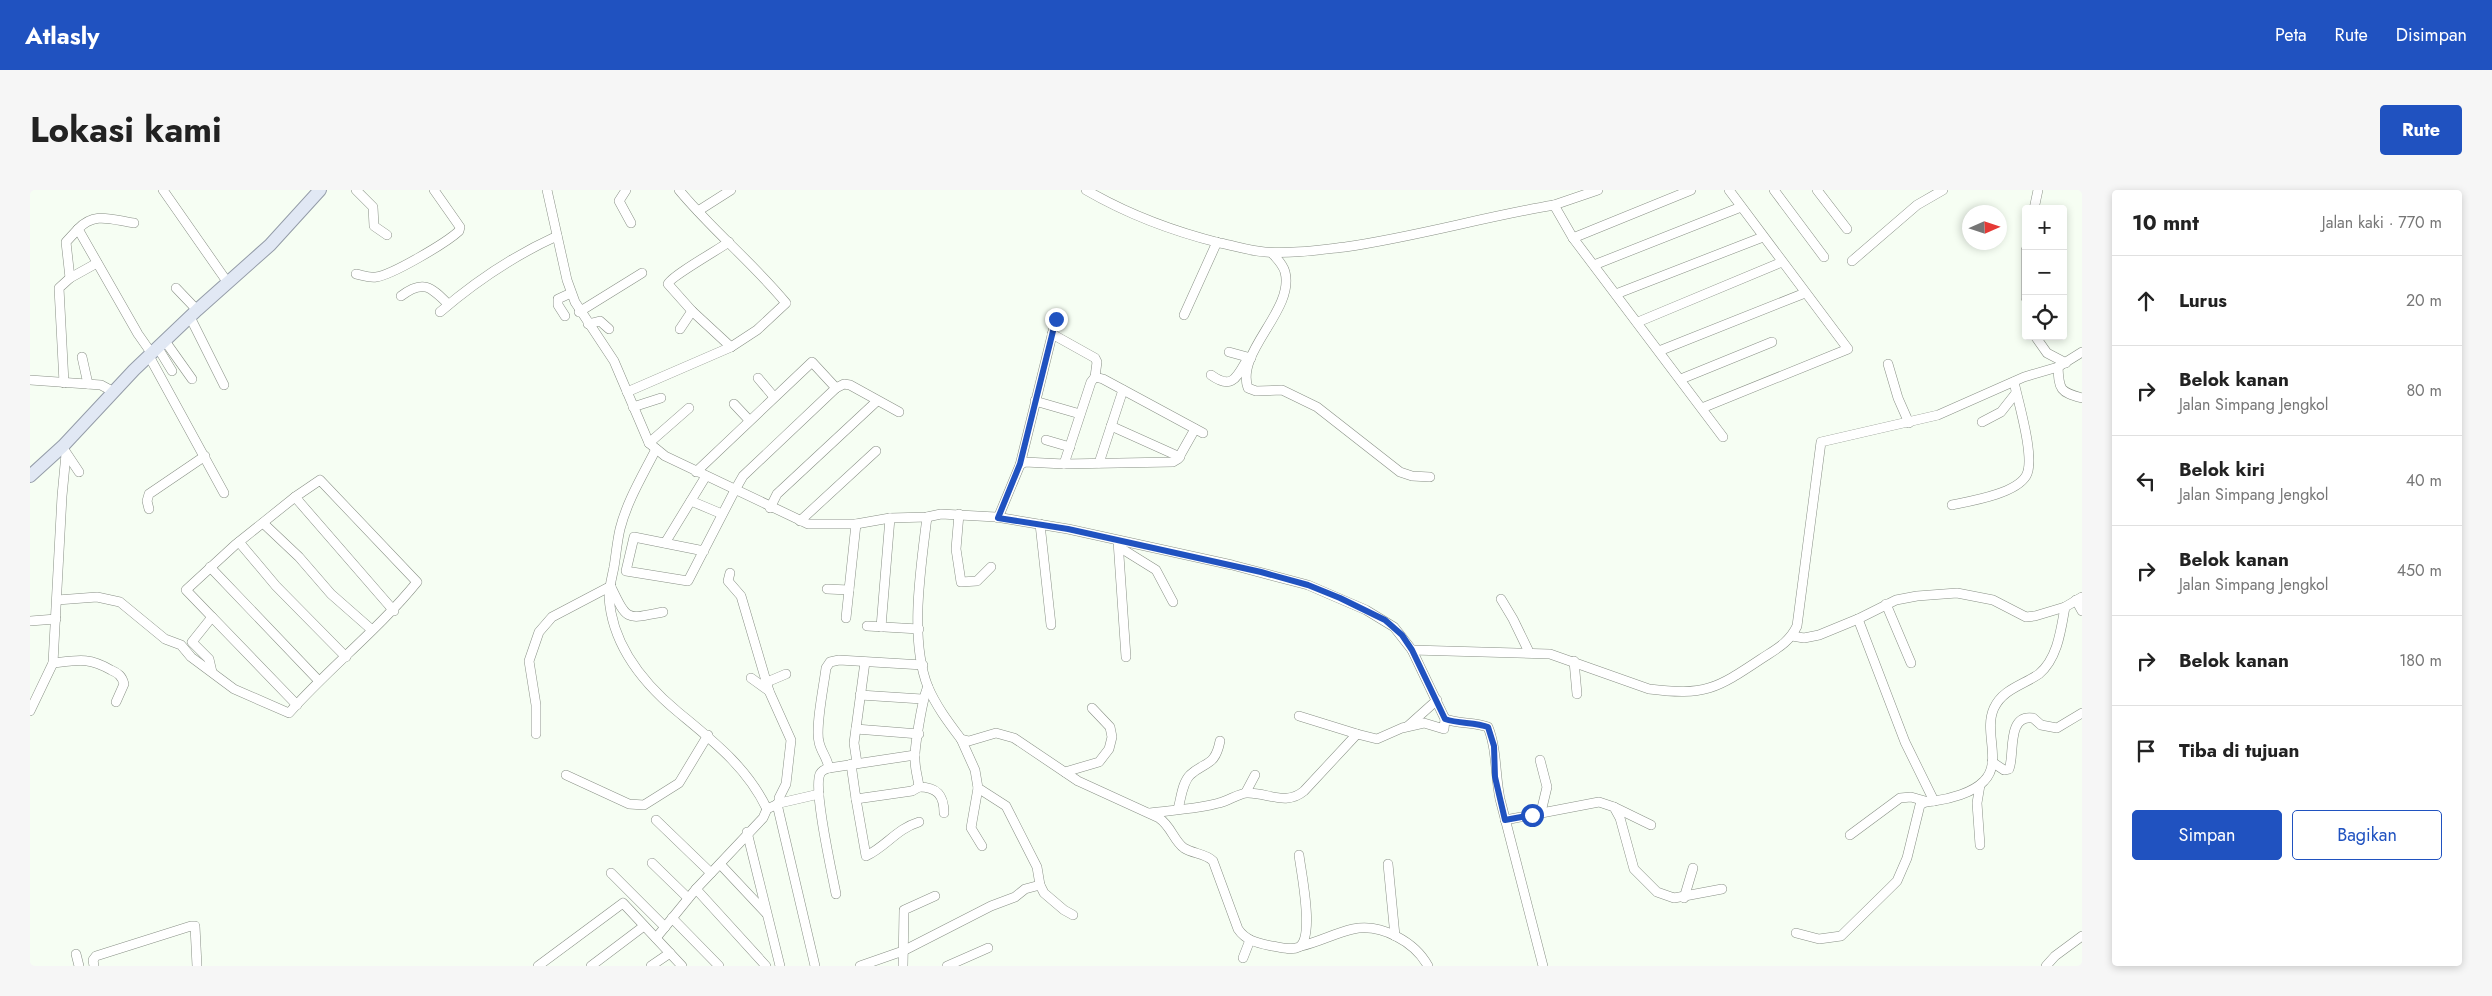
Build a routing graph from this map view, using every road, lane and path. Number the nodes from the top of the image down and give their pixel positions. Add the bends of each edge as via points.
1 (163, 190) edge
2 (356, 190) edge
3 (434, 190) edge
4 (547, 190) edge
5 (626, 190) edge
6 (679, 190) edge
7 (1086, 190) edge
8 (1598, 190) edge
9 (1691, 190) edge
10 (1729, 190) edge
11 (1774, 190) edge
12 (1817, 190) edge
13 (1943, 190) edge
14 (2038, 190) edge
15 (727, 191) edge
16 (315, 192) edge
17 (1554, 205) junction
18 (2035, 205) edge
19 (1741, 207) junction
20 (698, 211) junction
21 (134, 223) dead end
22 (630, 223) dead end
23 (78, 229) junction
24 (1848, 229) dead end
25 (387, 235) dead end
26 (557, 236) junction
27 (1763, 237) junction
28 (1573, 238) junction
29 (729, 242) junction
30 (1216, 242) junction
31 (1272, 253) junction
32 (1824, 257) dead end
33 (1852, 261) dead end
34 (1782, 262) junction
35 (96, 263) junction
36 (1594, 265) junction
37 (642, 273) dead end
38 (356, 274) dead end
39 (70, 278) junction
40 (228, 283) junction
41 (176, 288) dead end
42 (571, 293) junction
43 (1805, 293) junction
44 (1616, 294) junction
45 (401, 296) dead end
46 (448, 304) junction
47 (692, 311) junction
48 (440, 312) dead end
49 (579, 312) junction
50 (193, 313) junction
51 (1184, 315) dead end
52 (565, 316) dead end
53 (1056, 319) dead end
54 (1638, 322) junction
55 (588, 324) junction
56 (609, 329) dead end
57 (680, 329) dead end
58 (1052, 334) junction
59 (2038, 340) edge
60 (1772, 342) dead end
61 (731, 347) junction
62 (156, 350) junction
63 (1660, 351) junction
64 (1229, 352) dead end
65 (2082, 352) edge
66 (82, 357) dead end
67 (1250, 358) junction
68 (1888, 364) dead end
69 (2062, 365) junction
70 (172, 371) dead end
71 (1211, 375) dead end
72 (1095, 377) junction
73 (758, 378) dead end
74 (192, 379) dead end
75 (1681, 379) junction
76 (30, 380) edge
77 (2014, 382) junction
78 (64, 383) junction
79 (88, 384) junction
80 (224, 385) dead end
81 (836, 388) junction
82 (1124, 390) junction
83 (114, 392) junction
84 (627, 392) junction
85 (2016, 393) junction
86 (774, 397) junction
87 (661, 398) dead end
88 (2082, 398) edge
89 (877, 401) junction
90 (1035, 401) junction
91 (734, 404) dead end
92 (633, 407) junction
93 (689, 408) dead end
94 (1702, 408) junction
95 (899, 412) dead end
96 (1080, 414) junction
97 (749, 420) junction
98 (1982, 422) dead end
99 (1909, 423) junction
100 (1111, 426) junction
101 (1723, 437) dead end
102 (1046, 440) dead end
103 (652, 446) junction
104 (1070, 447) junction
105 (65, 450) junction
106 (876, 451) dead end
107 (205, 456) junction
108 (1180, 457) junction
109 (1099, 463) junction
110 (1020, 464) junction
111 (1064, 464) junction
112 (79, 472) dead end
113 (696, 472) junction
114 (30, 476) edge
115 (706, 476) junction
116 (1430, 477) dead end
117 (735, 490) junction
118 (224, 493) dead end
119 (295, 497) junction
120 (691, 501) junction
121 (1952, 505) dead end
122 (149, 508) dead end
123 (770, 508) junction
124 (722, 514) junction
125 (959, 514) junction
126 (928, 517) junction
127 (890, 518) junction
128 (998, 518) junction
129 (800, 521) junction
130 (263, 523) junction
131 (856, 524) junction
132 (1040, 524) junction
133 (239, 542) junction
134 (665, 543) junction
135 (1118, 544) junction
136 (704, 551) junction
137 (210, 566) junction
138 (991, 567) dead end
139 (730, 573) dead end
140 (610, 586) junction
141 (828, 589) dead end
142 (849, 590) junction
143 (2079, 598) edge
144 (1501, 599) dead end
145 (56, 600) junction
146 (1173, 602) dead end
147 (1886, 604) junction
148 (2065, 607) junction
149 (394, 611) junction
150 (2082, 611) edge
151 (663, 612) dead end
152 (212, 617) junction
153 (56, 618) junction
154 (846, 618) dead end
155 (1858, 619) junction
156 (30, 621) edge
157 (1050, 624) dead end
158 (867, 626) dead end
159 (881, 627) junction
160 (919, 628) junction
161 (372, 630) junction
162 (1792, 636) junction
163 (1412, 650) junction
164 (1529, 652) junction
165 (346, 657) junction
166 (1126, 658) dead end
167 (1574, 661) junction
168 (53, 662) junction
169 (865, 662) junction
170 (1911, 663) dead end
171 (923, 665) junction
172 (212, 672) junction
173 (786, 674) dead end
174 (751, 678) dead end
175 (318, 680) junction
176 (768, 687) junction
177 (928, 687) junction
178 (1576, 694) dead end
179 (860, 695) junction
180 (922, 699) junction
181 (1437, 700) junction
182 (116, 702) dead end
183 (297, 704) junction
184 (1092, 708) dead end
185 (30, 711) edge
186 (2082, 713) edge
187 (1298, 716) dead end
188 (1445, 719) junction
189 (1408, 726) junction
190 (856, 729) junction
191 (536, 734) dead end
192 (919, 734) junction
193 (1357, 734) junction
194 (708, 735) junction
195 (961, 739) junction
196 (1220, 742) dead end
197 (915, 755) junction
198 (1540, 760) dead end
199 (1992, 762) junction
200 (854, 764) junction
201 (829, 768) junction
202 (1065, 772) junction
203 (566, 775) dead end
204 (1256, 775) dead end
205 (1980, 785) junction
206 (919, 787) junction
207 (978, 788) junction
208 (1246, 792) junction
209 (819, 794) junction
210 (856, 799) junction
211 (1930, 801) junction
212 (779, 804) junction
213 (1614, 807) junction
214 (767, 809) junction
215 (1178, 809) junction
216 (944, 812) dead end
217 (1541, 812) junction
218 (1150, 813) junction
219 (656, 820) dead end
220 (1505, 820) junction
221 (919, 822) dead end
222 (1650, 825) dead end
223 (748, 832) junction
224 (1850, 835) dead end
225 (1980, 845) dead end
226 (982, 846) dead end
227 (1299, 855) dead end
228 (652, 863) dead end
229 (720, 864) junction
230 (1388, 864) dead end
231 (1693, 868) dead end
232 (611, 873) dead end
233 (712, 873) junction
234 (1040, 885) junction
235 (1722, 889) dead end
236 (696, 890) junction
237 (836, 894) dead end
238 (935, 896) dead end
239 (688, 898) junction
240 (1684, 898) junction
241 (767, 915) junction
242 (1073, 915) dead end
243 (672, 918) junction
244 (644, 926) junction
245 (665, 927) junction
246 (1796, 933) dead end
247 (1395, 936) junction
248 (2082, 936) edge
249 (656, 938) junction
250 (1250, 940) junction
251 (1301, 946) junction
252 (988, 948) dead end
253 (902, 951) junction
254 (670, 953) junction
255 (76, 954) dead end
256 (1243, 958) dead end
257 (196, 965) edge
258 (864, 965) edge
259 (79, 966) edge
260 (94, 966) edge
261 (538, 966) edge
262 (591, 966) edge
263 (651, 966) edge
264 (682, 966) edge
265 (719, 966) edge
266 (766, 966) edge
267 (780, 966) edge
268 (816, 966) edge
269 (903, 966) edge
270 (947, 966) edge
271 (1428, 966) edge
272 (1542, 966) edge
273 (2046, 966) edge

1 - 40 street
2 - 25 street via 373,207 374,226
3 - 38 street via 457,220 459,231 384,274 374,277
4 - 26 street
5 - 22 street via 619,199
6 - 20 street
7 - 30 street via 1147,221
8 - 17 street
9 - 28 street
10 - 19 street
11 - 32 street
12 - 24 street
13 - 33 street via 1917,205
14 - 18 street
15 - 20 street
16 - 40 main road via 270,245
17 - 28 street
17 - 31 street via 1389,240 1322,250
19 - 27 street
19 - 36 street
20 - 29 street
21 - 23 street via 96,217
23 - 35 street
23 - 39 street via 66,242
26 - 42 street
26 - 46 street via 492,270
27 - 34 street
27 - 44 street
28 - 36 street
29 - 47 street via 669,280 669,286
29 - 61 street via 766,278 786,304 757,330
30 - 31 street
30 - 51 street
31 - 67 street via 1285,273 1285,290
34 - 43 street
34 - 54 street
35 - 39 street
35 - 62 street via 138,334
36 - 44 street
37 - 49 street
39 - 78 street via 58,291
40 - 50 main road
41 - 50 street
42 - 49 street
42 - 52 street via 558,299
43 - 63 street
43 - 94 street via 1848,349
44 - 54 street
45 - 46 street via 412,288 423,286
46 - 48 street
47 - 57 street
47 - 61 street
49 - 55 street
50 - 62 main road
50 - 80 street
53 - 58 street
54 - 63 street
55 - 56 street via 600,321
55 - 84 street via 614,361
58 - 72 street via 1095,358
58 - 90 street
59 - 69 street
60 - 75 street
61 - 84 street
62 - 70 street
62 - 74 street
62 - 83 main road
62 - 107 street
63 - 75 street
64 - 67 street
65 - 69 street
66 - 79 street
67 - 71 street via 1229,383
67 - 116 street via 1249,389 1290,393 1326,413 1400,472
68 - 99 street
69 - 77 street
69 - 88 street via 2060,385 2063,391
72 - 82 street
72 - 96 street via 1090,382
73 - 86 street
75 - 94 street
76 - 78 street
77 - 85 street
77 - 99 street via 1964,405
78 - 79 street
79 - 83 street via 101,385
81 - 86 street via 812,362
81 - 89 street via 850,385
81 - 117 street via 743,476
82 - 100 street
82 - 108 street via 1199,431
83 - 105 main road
84 - 92 street
85 - 98 street via 2001,412
85 - 121 street via 2028,452 2026,476 2006,490
86 - 97 street
87 - 92 street
89 - 95 street
89 - 123 street via 777,494
90 - 96 street
90 - 110 street
91 - 97 street
92 - 103 street
93 - 103 street
94 - 101 street
96 - 104 street
97 - 113 street
99 - 162 street via 1821,442 1797,626
100 - 108 street
100 - 109 street
102 - 104 street
103 - 113 street
103 - 140 street via 620,528
104 - 111 street
105 - 112 street
105 - 114 main road
105 - 145 street
106 - 129 street
107 - 118 street
107 - 122 street via 149,494
108 - 109 street via 1167,462
109 - 111 street
110 - 111 street
110 - 128 street
113 - 115 street
115 - 117 street
115 - 120 street
117 - 123 street
117 - 124 street
119 - 130 street
119 - 149 street
119 - 149 street via 320,480 417,582
120 - 124 street
120 - 134 street
123 - 129 street
124 - 136 street
125 - 126 street
125 - 128 street
125 - 138 street via 956,549 961,582 977,581
126 - 127 street
126 - 160 street via 919,588
127 - 131 street
127 - 159 street
128 - 132 street
129 - 131 street via 820,525
130 - 133 street
130 - 161 street via 331,594
131 - 142 street
132 - 135 street
132 - 157 street
133 - 137 street
133 - 165 street via 276,586
134 - 136 street
134 - 136 street via 634,537 626,571 688,581
135 - 146 street via 1156,570
135 - 163 street via 1242,567 1308,585 1385,620
135 - 166 street
137 - 152 street via 186,590
137 - 175 street
139 - 176 street via 728,581 741,596
140 - 151 street via 623,612 633,618
140 - 191 street via 552,617 539,632 529,661 536,705
140 - 194 street via 614,620 633,666 650,687
141 - 142 street
142 - 154 street
143 - 148 street
143 - 150 street
144 - 164 street
145 - 153 street
145 - 172 street via 97,597 120,602 165,639 181,645
147 - 148 street via 1907,597 1957,593 1993,600 2026,616
147 - 155 street
147 - 170 street
148 - 199 street via 2056,647 2045,667 2010,690 1994,707 1989,727
149 - 161 street
152 - 172 street via 192,642 209,660
152 - 183 street
153 - 156 street
153 - 168 street
155 - 162 street via 1812,637
155 - 211 street
158 - 159 street
159 - 160 street
160 - 171 street
161 - 165 street
162 - 167 street via 1731,680 1692,692 1650,689
163 - 164 street
163 - 181 street
164 - 167 street
165 - 175 street
167 - 178 street
168 - 182 street via 91,660 118,674 124,684
168 - 185 street
169 - 171 street
169 - 179 street
169 - 201 street via 839,660 830,662 826,668 819,742
171 - 177 street
172 - 183 street via 234,689 289,713
173 - 176 street
174 - 176 street
175 - 183 street
176 - 212 street via 791,740 789,769
177 - 180 street
177 - 195 street
179 - 180 street
179 - 190 street
180 - 192 street
181 - 188 street
181 - 189 street
184 - 202 street via 1110,727 1109,749 1099,762
186 - 199 street via 2057,728 2027,718 2015,730 2009,769 2004,770
187 - 193 street
188 - 189 street via 1444,729 1424,724
188 - 220 street via 1488,727
189 - 193 street via 1377,739
190 - 192 street
190 - 200 street
192 - 197 street
193 - 208 street via 1299,795 1286,799
194 - 203 street via 679,783 644,805 629,804
194 - 214 street via 746,773
195 - 202 street via 969,741 996,733 1006,735 1048,758
195 - 207 street
196 - 215 street via 1213,761 1188,777
197 - 200 street
197 - 206 street
198 - 217 street via 1547,787
199 - 205 street via 1989,775
200 - 201 street
200 - 210 street
201 - 209 street via 819,776
202 - 218 street via 1087,786
204 - 208 street
205 - 211 street via 1964,793
205 - 225 street
206 - 210 street via 912,791
206 - 216 street via 935,789 940,794
207 - 226 street via 972,828
207 - 234 street via 1010,812 1037,867
208 - 215 street via 1224,802
209 - 212 street
209 - 237 street
210 - 221 street via 866,856 884,846 903,828
211 - 224 street via 1911,797 1897,799
211 - 246 street via 1920,804 1903,869 1897,880 1847,932 1835,938 1819,939
212 - 214 street
212 - 268 street
213 - 217 street via 1599,802
213 - 222 street
213 - 240 street via 1632,864 1640,878 1662,895
214 - 223 street
215 - 218 street
217 - 220 street
218 - 250 street via 1167,824 1183,847 1213,861 1234,921
219 - 233 street
220 - 272 street
223 - 229 street
223 - 241 street
227 - 251 street via 1306,922
228 - 239 street
229 - 233 street
229 - 241 street
230 - 247 street
231 - 240 street
232 - 245 street
233 - 236 street
234 - 242 street via 1044,893
234 - 253 street via 1025,889 1016,897 991,906
235 - 240 street
236 - 239 street
236 - 266 street
238 - 253 street via 904,909
239 - 243 street
241 - 267 street
243 - 245 street
243 - 265 street
244 - 249 street
244 - 261 street via 623,903
244 - 262 street
245 - 249 street
247 - 251 street via 1359,928
247 - 271 street via 1416,948
248 - 273 street via 2054,956
249 - 254 street
250 - 251 street via 1286,948
250 - 256 street
252 - 270 street
253 - 258 street
253 - 269 street
254 - 263 street
254 - 264 street
255 - 259 street
257 - 260 street via 196,933 195,926 191,926 96,956

